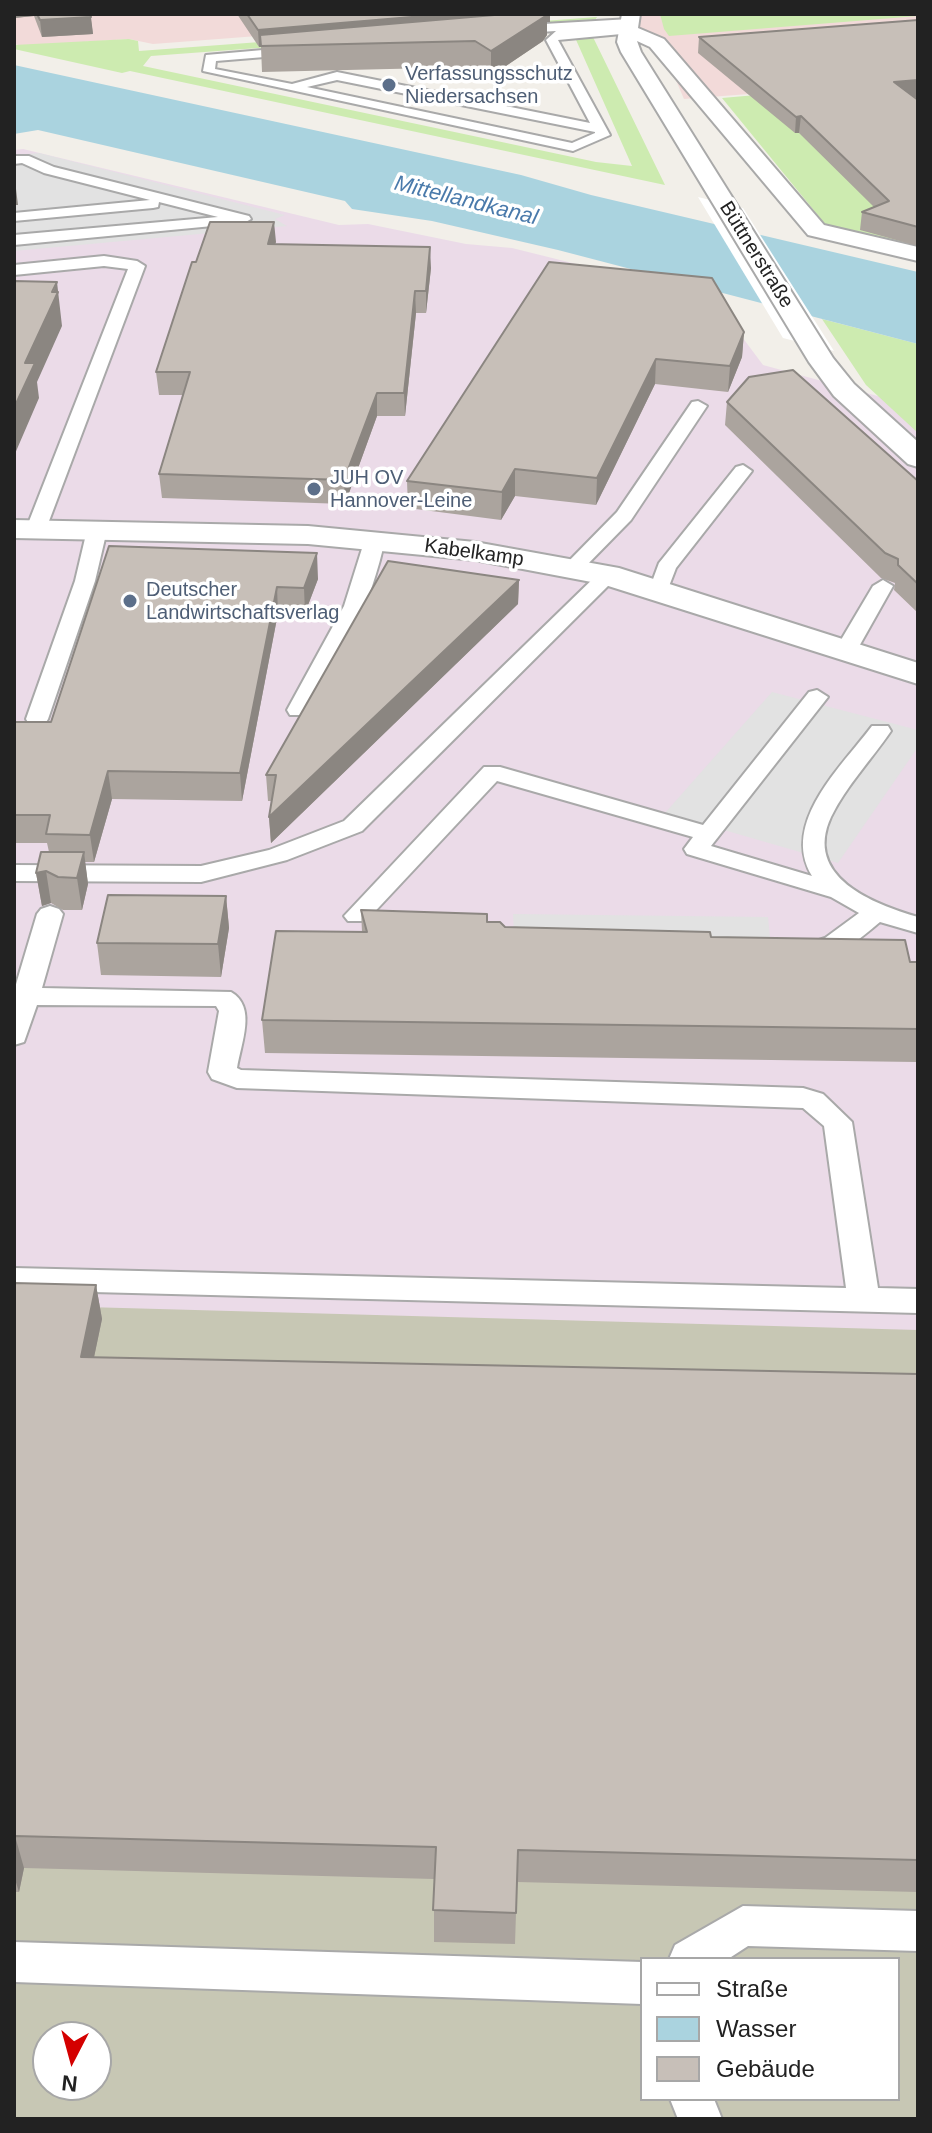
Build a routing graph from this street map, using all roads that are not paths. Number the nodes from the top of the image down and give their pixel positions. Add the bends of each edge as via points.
1 (630, 22) edge
2 (495, 31) edge
3 (318, 49) edge
4 (288, 88) junction
5 (599, 129) junction
6 (14, 160) edge
7 (55, 191) junction
8 (177, 202) junction
9 (14, 217) edge
10 (14, 240) edge
11 (918, 254) edge
12 (14, 270) edge
13 (698, 406) dead end
14 (918, 458) edge
15 (743, 471) dead end
16 (25, 529) edge
17 (97, 530) junction
18 (375, 539) junction
19 (572, 569) junction
20 (608, 575) junction
21 (883, 586) dead end
22 (659, 590) junction
23 (846, 650) junction
24 (918, 674) edge
25 (817, 697) dead end
26 (298, 710) dead end
27 (37, 719) edge
28 (880, 731) dead end
29 (708, 834) junction
30 (14, 873) edge
31 (836, 891) junction
32 (50, 914) dead end
33 (874, 914) junction
34 (357, 916) dead end
35 (918, 925) edge
36 (778, 956) edge
37 (26, 996) junction
38 (14, 1036) edge
39 (14, 1279) edge
40 (864, 1300) junction
41 (918, 1301) edge
42 (918, 1931) edge
43 (693, 1957) edge
44 (14, 1962) edge
45 (640, 1983) edge

1 - 2 lane
1 - 5 lane via 572,31 552,40
1 - 11 street via 657,43 816,230
1 - 14 street, Büttnerstraße via 631,52 812,346 844,390
3 - 4 lane via 210,58 209,71
4 - 5 lane via 337,76
4 - 5 lane via 573,147 603,135
6 - 7 lane via 24,159
7 - 8 lane
7 - 8 lane
7 - 9 lane
8 - 10 lane via 244,219
12 - 16 lane via 104,261 137,266
13 - 19 lane via 624,516
15 - 22 lane via 666,567
16 - 17 street, Kabelkamp
17 - 18 street, Kabelkamp
17 - 27 lane
18 - 19 street, Kabelkamp
18 - 26 lane via 369,575 348,622
19 - 20 street, Kabelkamp
20 - 22 street, Kabelkamp
20 - 30 lane via 353,826 278,855 201,874
21 - 23 lane
22 - 23 street, Kabelkamp
23 - 24 street, Kabelkamp
25 - 29 lane
28 - 31 lane via 817,821 814,855
29 - 31 lane via 696,849
29 - 34 lane via 492,772
31 - 33 lane
32 - 37 lane
33 - 35 lane
33 - 36 lane via 817,951
37 - 38 lane
37 - 40 lane via 221,998 233,1011 222,1072 237,1079 813,1101 838,1122
39 - 40 lane
40 - 41 lane
42 - 43 lane via 743,1926
44 - 45 lane

